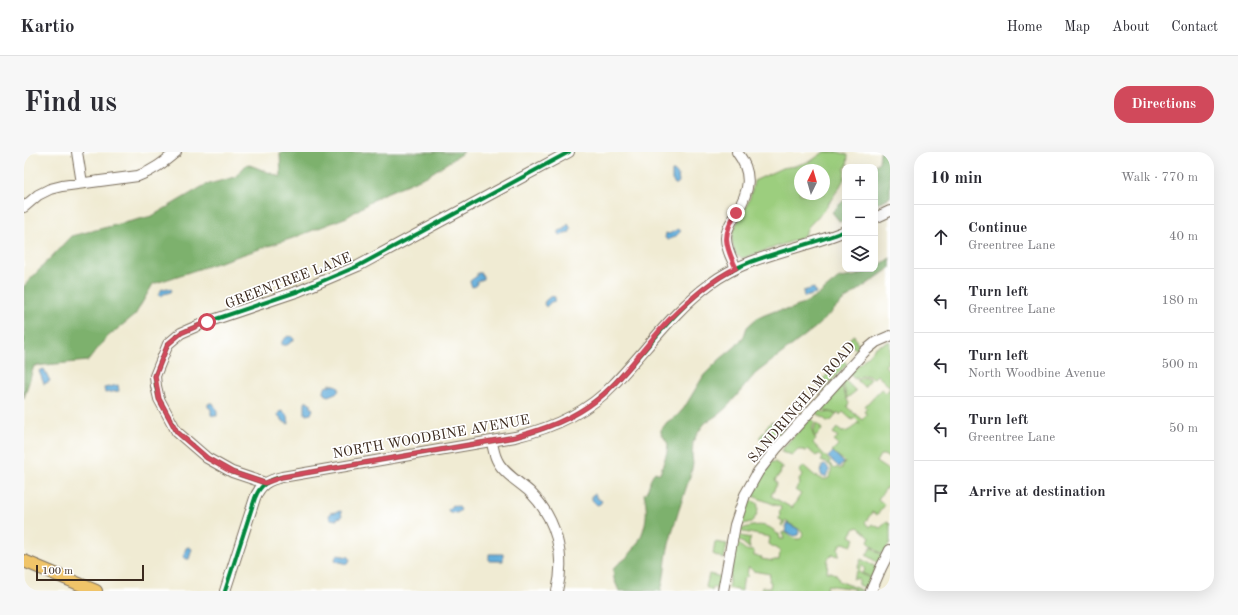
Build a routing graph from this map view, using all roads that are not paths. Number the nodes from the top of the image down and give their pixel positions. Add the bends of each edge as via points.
1 (77, 152) edge
2 (176, 152) edge
3 (570, 152) edge
4 (737, 152) edge
5 (82, 183) junction
6 (24, 208) edge
7 (890, 211) edge
8 (878, 217) edge
9 (842, 232) edge
10 (736, 268) junction
11 (890, 336) edge
12 (492, 442) junction
13 (265, 483) junction
14 (890, 550) edge
15 (24, 561) edge
16 (96, 591) edge
17 (225, 591) edge
18 (557, 591) edge
19 (723, 591) edge
20 (871, 591) edge

1 - 5 street
2 - 5 street via 166,161 138,176
3 - 13 street, GREENTREE LANE via 358,266 299,291 207,322 181,333 168,344 155,376 156,386 159,399 177,432 207,458 232,472
4 - 10 street via 746,167 748,182 745,196 726,233 727,246
5 - 6 street via 50,189 38,195
7 - 8 street
9 - 10 street, NORTH WOODBINE AVENUE
10 - 12 street, NORTH WOODBINE AVENUE via 690,300 613,385 579,412 537,432
11 - 19 street, SANDRINGHAM ROAD via 865,350 758,472 745,495 734,525
12 - 13 street, NORTH WOODBINE AVENUE via 282,477
12 - 18 street via 499,464 532,494 551,521 560,556
13 - 17 street via 255,498
14 - 20 street
15 - 16 main road

